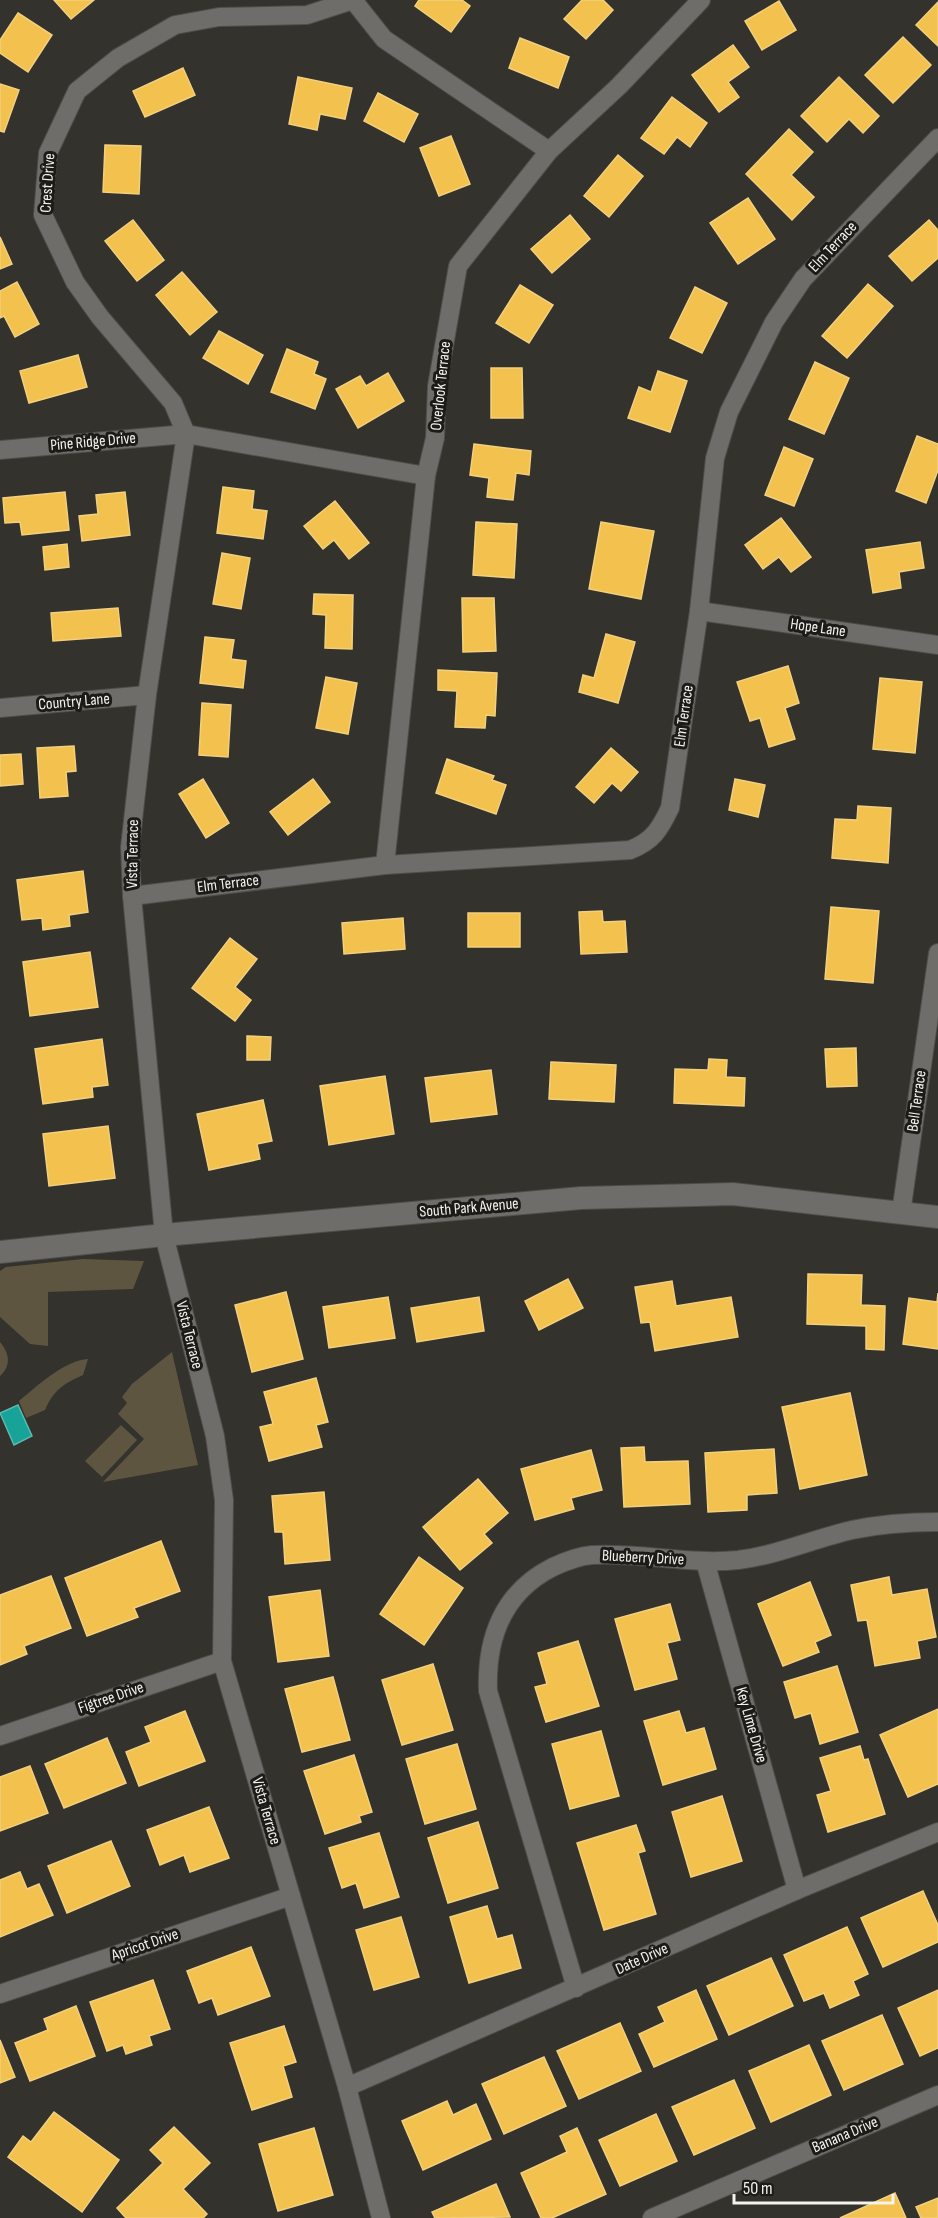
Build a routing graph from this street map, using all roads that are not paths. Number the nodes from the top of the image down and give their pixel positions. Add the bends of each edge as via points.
1 (353, 0) edge
2 (701, 0) edge
3 (938, 138) edge
4 (549, 151) junction
5 (186, 435) junction
6 (0, 450) edge
7 (426, 476) junction
8 (699, 611) junction
9 (938, 645) edge
10 (147, 695) junction
11 (0, 708) edge
12 (385, 865) junction
13 (132, 896) junction
14 (938, 953) edge
15 (901, 1212) junction
16 (938, 1218) edge
17 (164, 1235) junction
18 (0, 1252) edge
19 (938, 1522) edge
20 (705, 1561) junction
21 (222, 1661) junction
22 (0, 1736) edge
23 (938, 1832) edge
24 (797, 1890) junction
25 (291, 1896) junction
26 (576, 1988) junction
27 (0, 1994) edge
28 (347, 2087) junction
29 (938, 2095) edge
30 (381, 2218) edge
31 (652, 2218) edge

1 - 4 street, Crest Drive via 384,39
1 - 5 street, Crest Drive via 307,15 219,17 175,25 118,58 77,91 48,153 43,215 75,282 172,403
2 - 4 street, Overlook Terrace via 619,86
3 - 8 street, Elm Terrace via 803,279 774,322 747,375 729,412 715,458
4 - 7 street, Overlook Terrace via 458,266 437,386 435,438
5 - 6 street, Pine Ridge Drive
5 - 7 street
5 - 10 street, Vista Terrace
7 - 12 street, Overlook Terrace
8 - 9 street, Hope Lane
8 - 12 street, Elm Terrace via 670,807 661,827 646,844 630,850
10 - 11 street, Country Lane
10 - 13 street, Vista Terrace via 130,847
12 - 13 street, Elm Terrace
13 - 17 street, Vista Terrace
14 - 15 street, Bell Terrace
15 - 16 street, South Park Avenue
15 - 17 street, South Park Avenue via 733,1194 581,1198
17 - 18 street, South Park Avenue
17 - 21 street, Vista Terrace via 214,1436 224,1500
19 - 20 street, Blueberry Drive via 852,1530 771,1555
20 - 24 street, Key Lime Drive
20 - 26 street, Blueberry Drive via 611,1555 573,1559 544,1572 514,1595 488,1656 488,1691 493,1711
21 - 22 street, Figtree Drive
21 - 25 street, Vista Terrace
23 - 24 street, Date Drive
24 - 26 street, Date Drive
25 - 27 street, Apricot Drive
25 - 28 street, Vista Terrace
26 - 28 street, Date Drive
28 - 30 street, Vista Terrace
29 - 31 street, Banana Drive

